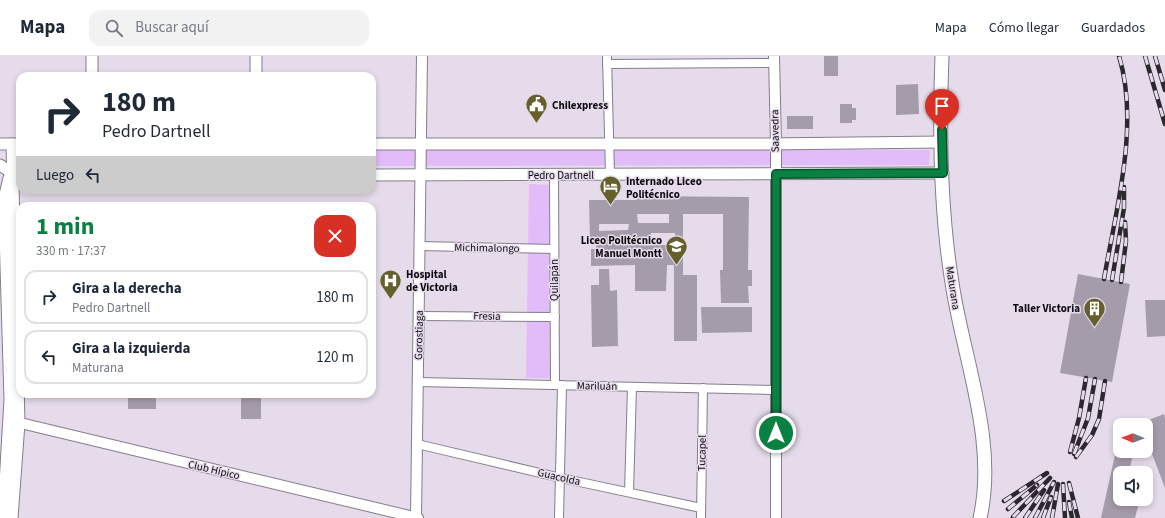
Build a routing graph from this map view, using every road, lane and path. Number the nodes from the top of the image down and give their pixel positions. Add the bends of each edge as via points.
1 (92, 56) edge
2 (256, 56) edge
3 (422, 56) edge
4 (942, 56) edge
5 (607, 60) edge
6 (774, 60) edge
7 (92, 72) edge
8 (256, 72) edge
9 (942, 142) junction
10 (0, 144) edge
11 (16, 144) edge
12 (376, 144) edge
13 (421, 144) junction
14 (609, 144) junction
15 (776, 144) junction
16 (0, 164) edge
17 (16, 173) edge
18 (943, 173) junction
19 (554, 174) junction
20 (776, 174) junction
21 (376, 175) edge
22 (421, 175) junction
23 (610, 175) junction
24 (16, 192) edge
25 (12, 199) junction
26 (420, 246) junction
27 (554, 249) junction
28 (419, 316) junction
29 (554, 317) junction
30 (418, 382) junction
31 (558, 385) junction
32 (632, 387) junction
33 (703, 388) junction
34 (776, 390) junction
35 (14, 422) junction
36 (417, 444) junction
37 (561, 478) junction
38 (629, 492) junction
39 (701, 508) junction
40 (3, 518) edge
41 (12, 518) edge
42 (417, 518) edge
43 (559, 518) edge
44 (701, 518) edge
45 (776, 518) edge
46 (980, 518) edge

1 - 7 main road
2 - 8 main road
3 - 13 street, Gorostiaga
4 - 9 highway, Maturana
5 - 6 street
5 - 14 street
6 - 15 street, Saavedra
9 - 15 main road
9 - 18 highway, Maturana
10 - 11 main road
11 - 17 main road
12 - 13 main road
13 - 14 main road
13 - 22 street, Gorostiaga
14 - 15 main road
14 - 23 street
15 - 20 street, Saavedra
16 - 17 main road
17 - 25 main road
17 - 35 main road via 6,185 4,199
18 - 20 main road, Pedro Dartnell
18 - 46 highway, Maturana via 952,282 983,437 986,464
19 - 22 main road, Pedro Dartnell
19 - 23 main road, Pedro Dartnell
19 - 27 street, Quilapán
20 - 23 main road, Pedro Dartnell
20 - 34 street, Saavedra
21 - 22 main road, Pedro Dartnell
22 - 26 street, Gorostiaga
24 - 25 main road
25 - 35 main road
26 - 27 street, Michimalongo
26 - 28 street, Gorostiaga
27 - 29 street, Quilapán
28 - 29 street, Fresia
28 - 30 street, Gorostiaga
29 - 31 street, Quilapán
30 - 31 street, Mariluán
30 - 36 street, Gorostiaga
31 - 32 street, Mariluán
31 - 37 street, Quilapán
32 - 33 street, Mariluán
32 - 38 street
33 - 34 street, Mariluán
33 - 39 street, Tucapel
34 - 45 street, Saavedra
35 - 40 main road
35 - 41 main road
35 - 42 street, Club Hípico
36 - 37 street, Guacolda
36 - 42 street, Gorostiaga
37 - 38 street, Guacolda
37 - 43 street, Quilapán
38 - 39 street, Guacolda
39 - 44 street, Tucapel

